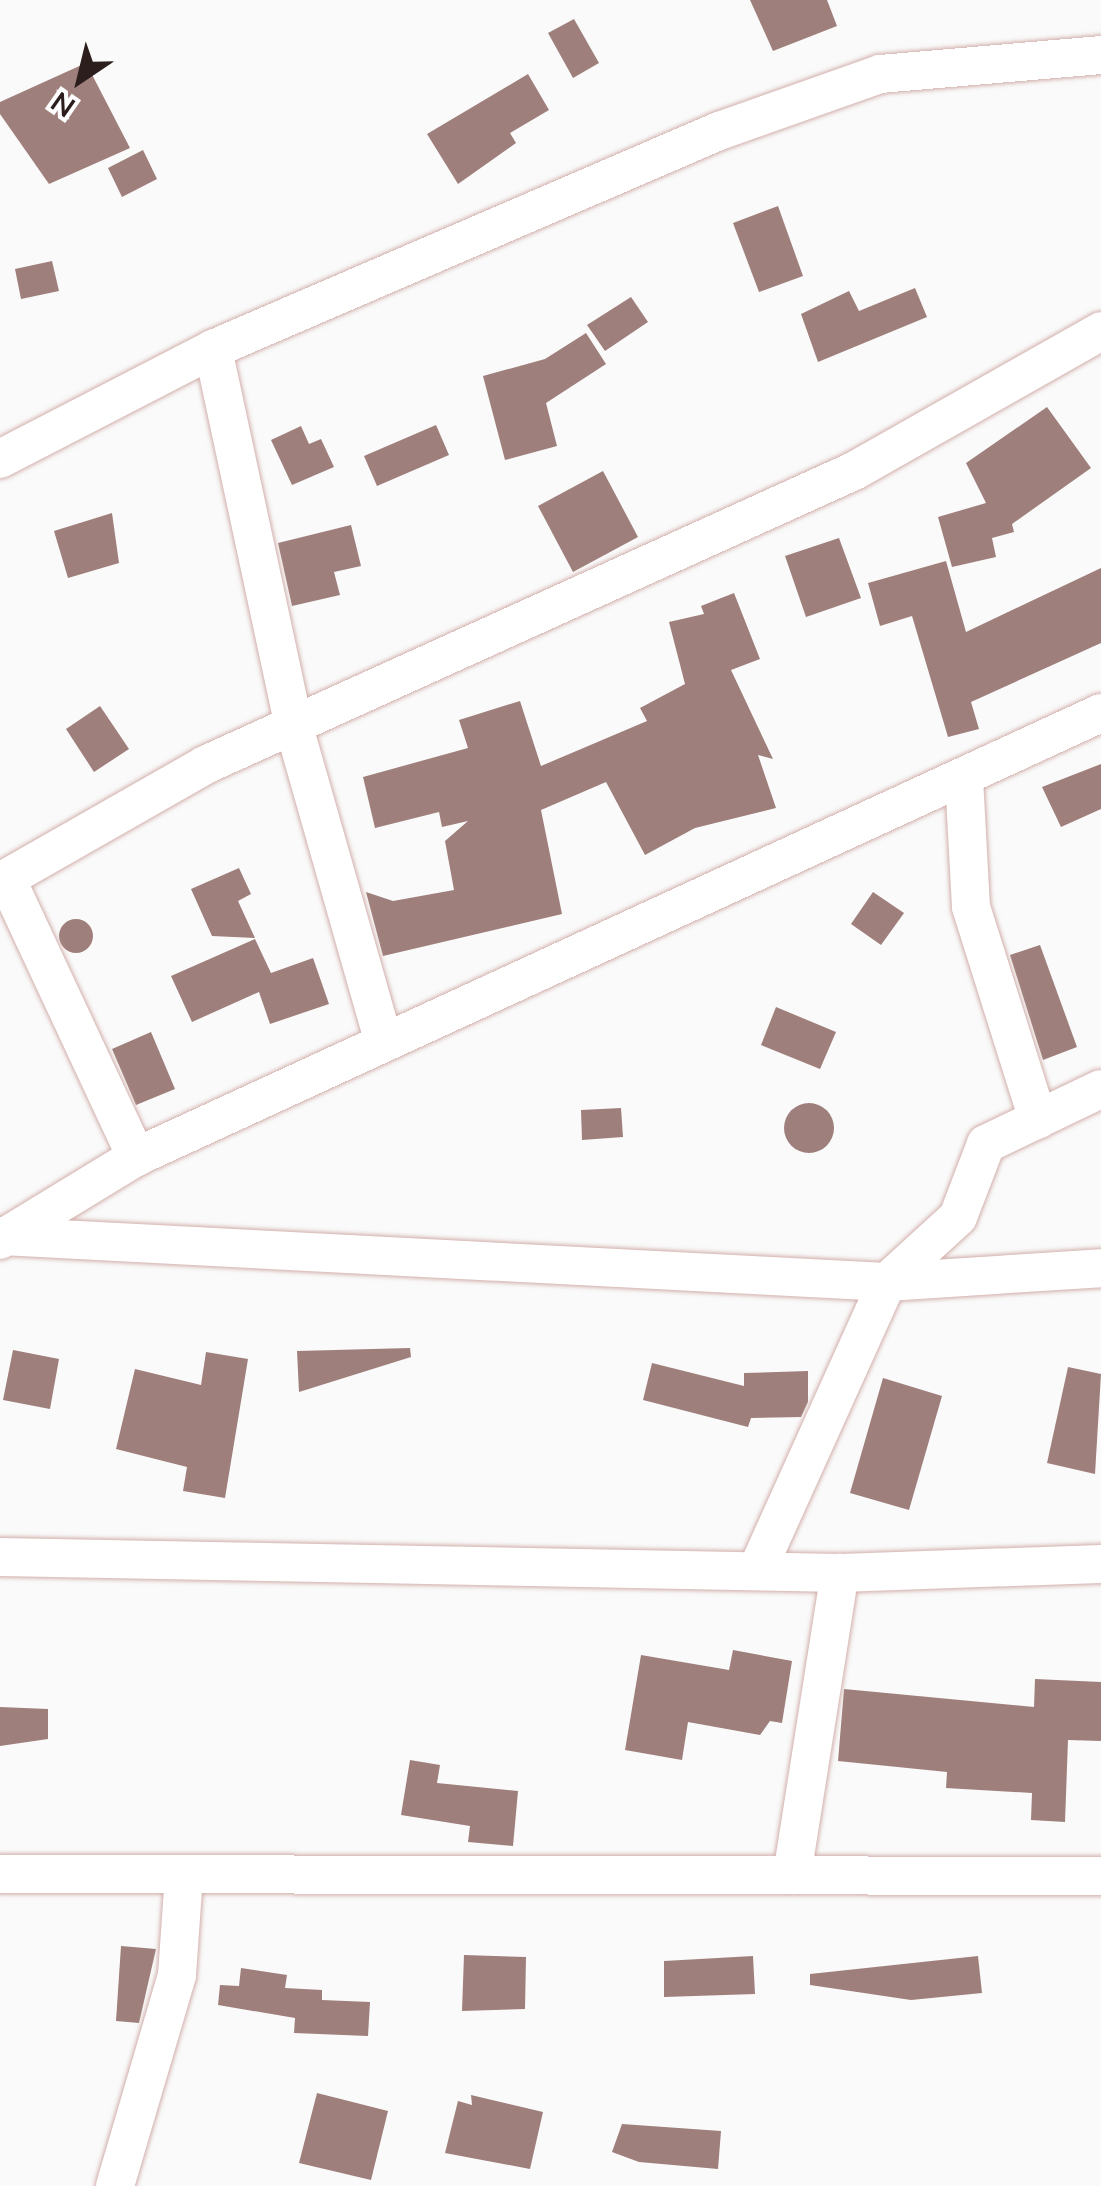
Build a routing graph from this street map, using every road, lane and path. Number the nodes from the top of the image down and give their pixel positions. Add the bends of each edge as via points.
1 (1097, 66) edge
2 (1101, 331) edge
3 (213, 349) junction
4 (0, 459) edge
5 (1101, 713) edge
6 (294, 727) junction
7 (964, 778) junction
8 (4, 881) edge
9 (383, 1039) junction
10 (1101, 1089) edge
11 (1038, 1120) junction
12 (136, 1157) junction
13 (1, 1237) edge
14 (1101, 1268) edge
15 (887, 1282) junction
16 (0, 1557) edge
17 (1101, 1564) edge
18 (758, 1568) junction
19 (840, 1573) junction
20 (0, 1874) edge
21 (792, 1875) junction
22 (184, 1876) junction
23 (1101, 1876) edge
24 (115, 2186) edge

1 - 3 street via 880,74 719,131
2 - 6 street via 854,471
3 - 4 street
3 - 6 street
5 - 7 street
6 - 8 street via 205,765
6 - 9 street
7 - 9 street
7 - 11 street via 971,907
8 - 12 street
9 - 12 street
10 - 11 street
11 - 15 street via 986,1144 958,1217
12 - 13 street
13 - 15 street
14 - 15 street
15 - 18 street
16 - 18 street
17 - 19 street
18 - 19 street
19 - 21 street
20 - 22 street
21 - 22 street
21 - 23 street
22 - 24 street via 176,1974

